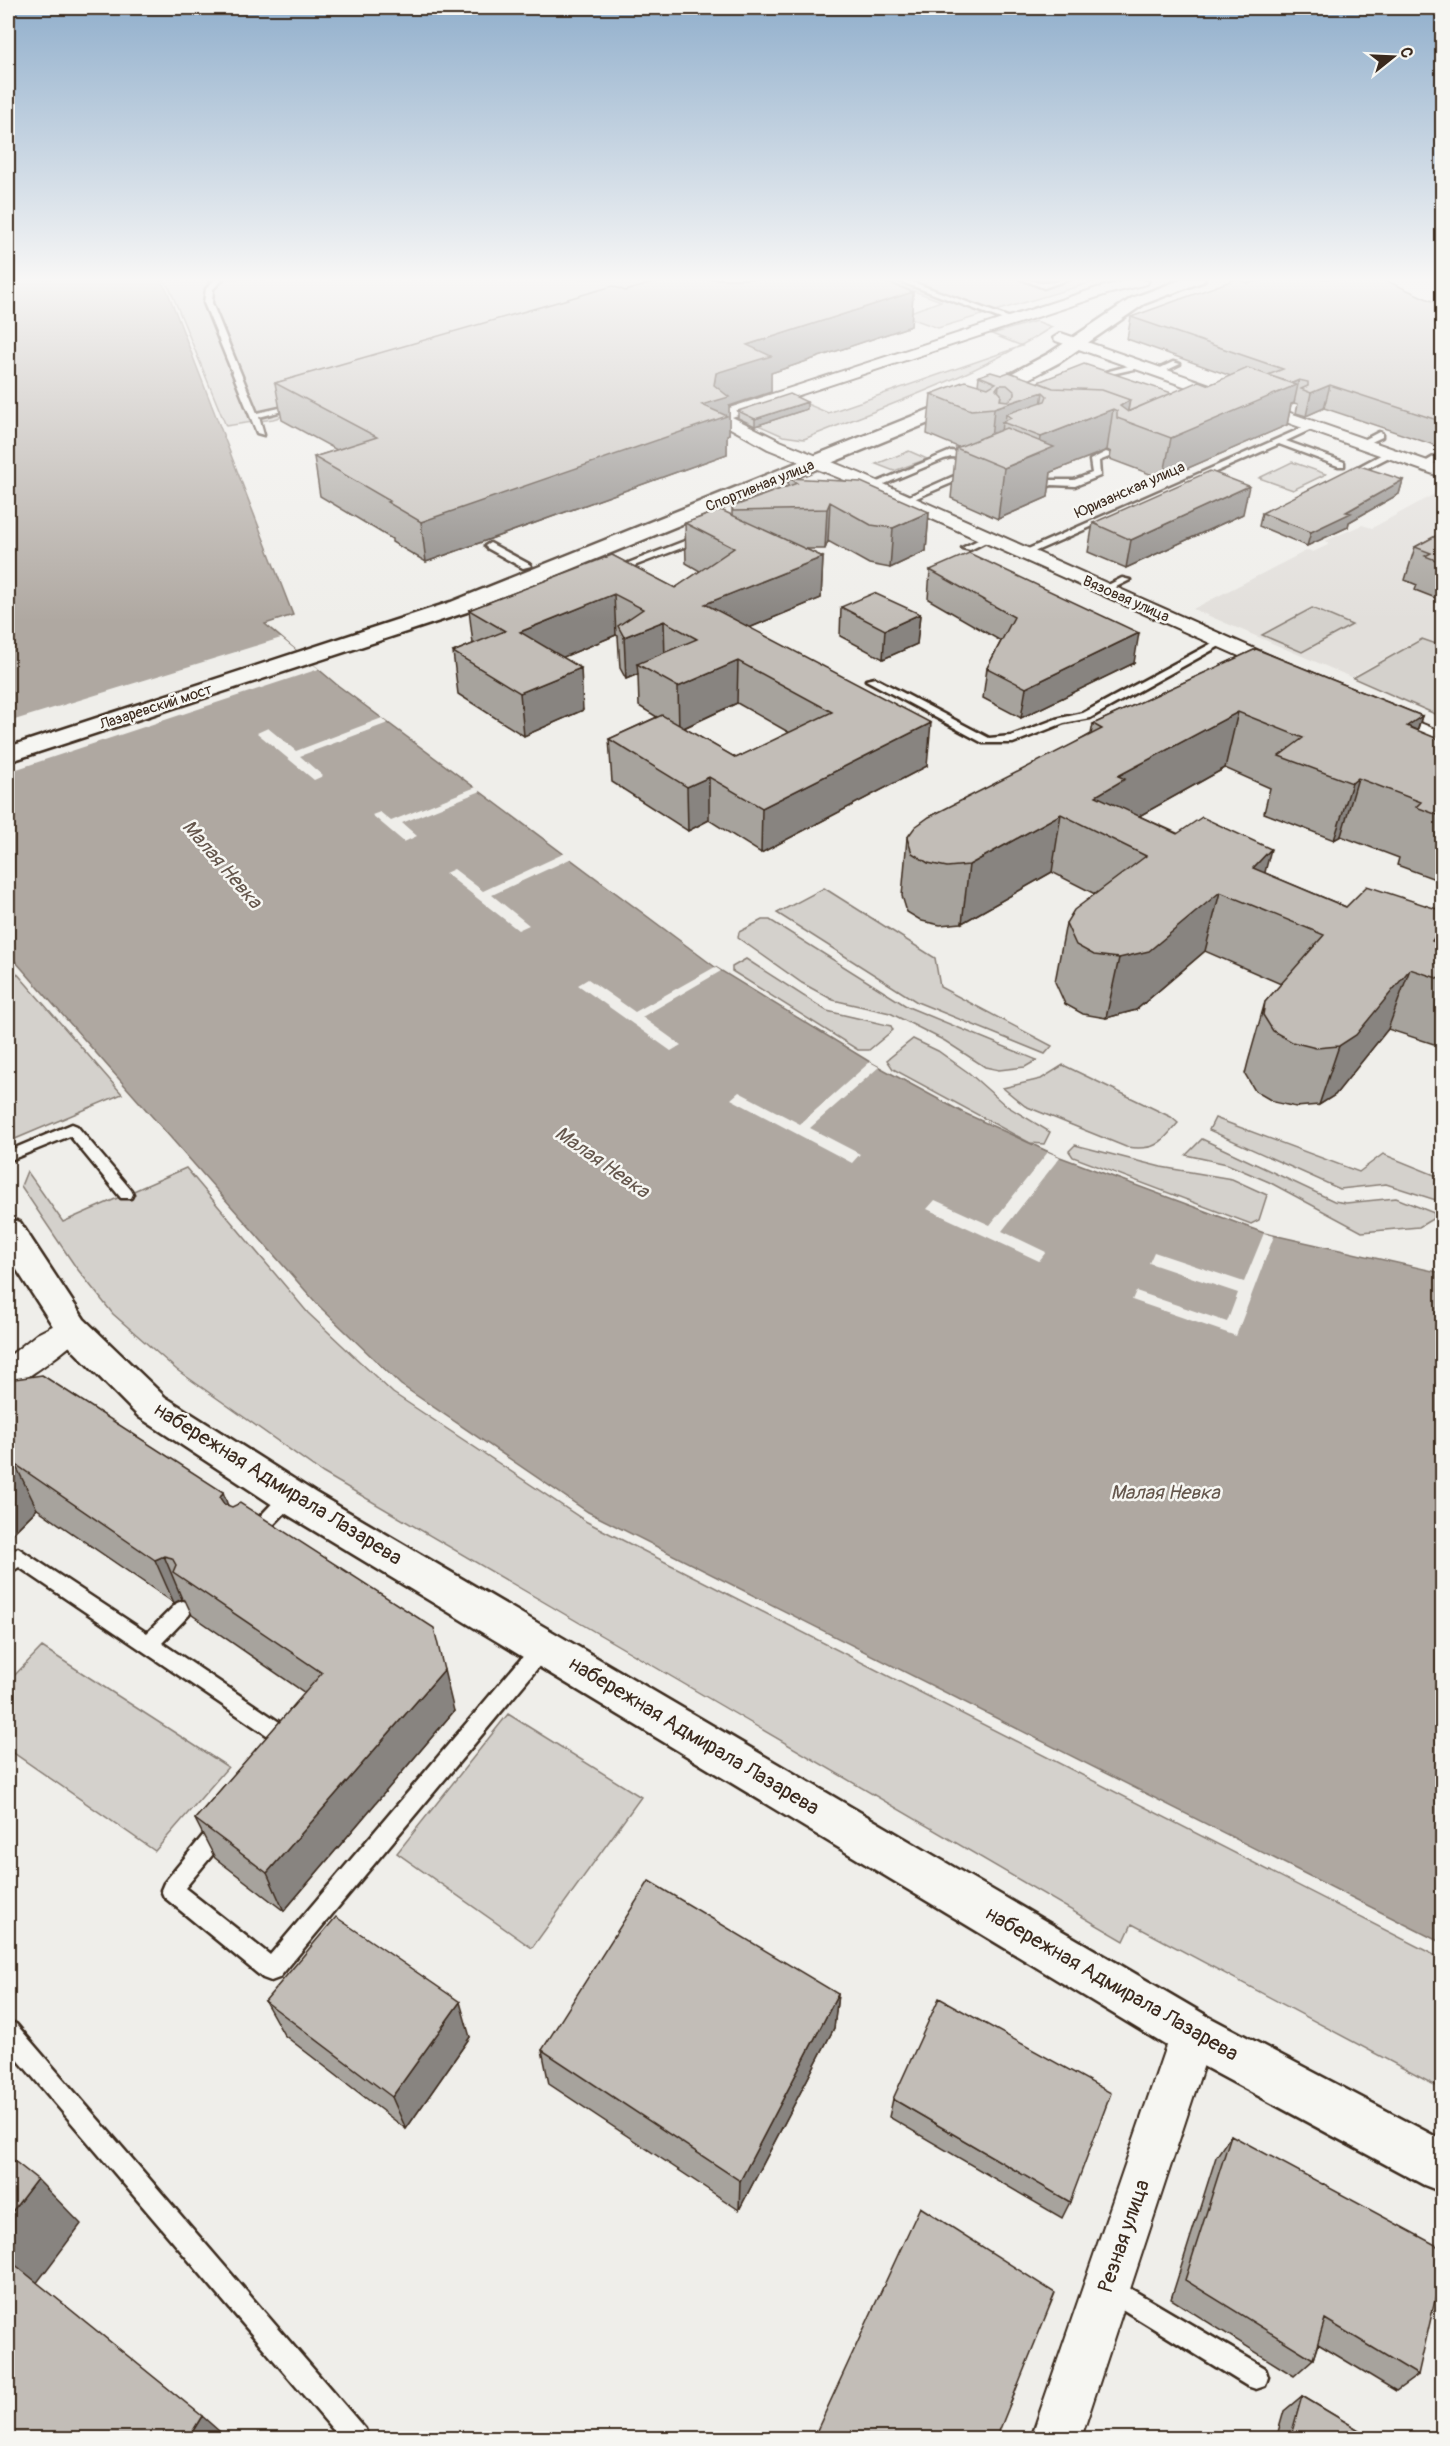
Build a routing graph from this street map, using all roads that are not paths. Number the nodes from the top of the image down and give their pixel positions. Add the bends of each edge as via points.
1 (245, 393) edge
2 (789, 393) edge
3 (958, 393) edge
4 (990, 393) edge
5 (1215, 393) edge
6 (309, 402) edge
7 (254, 416) junction
8 (1314, 426) junction
9 (261, 433) dead end
10 (1379, 435) dead end
11 (1277, 441) junction
12 (1362, 443) junction
13 (966, 450) edge
14 (987, 453) edge
15 (1390, 453) junction
16 (951, 454) junction
17 (1106, 455) edge
18 (808, 460) junction
19 (1341, 464) dead end
20 (1442, 464) edge
21 (978, 469) edge
22 (1336, 481) edge
23 (872, 486) junction
24 (1038, 488) dead end
25 (904, 500) junction
26 (712, 533) edge
27 (989, 538) junction
28 (490, 546) dead end
29 (967, 548) dead end
30 (1024, 553) junction
31 (610, 560) junction
32 (526, 566) junction
33 (635, 573) edge
34 (1125, 580) dead end
35 (1105, 589) junction
36 (1222, 642) junction
37 (299, 652) junction
38 (1288, 676) edge
39 (871, 680) dead end
40 (1366, 706) edge
41 (8, 738) edge
42 (1443, 740) edge
43 (8, 755) edge
44 (8, 1156) edge
45 (126, 1194) dead end
46 (8, 1230) edge
47 (72, 1329) junction
48 (8, 1375) edge
49 (290, 1496) junction
50 (247, 1541) edge
51 (8, 1566) edge
52 (183, 1609) edge
53 (148, 1644) junction
54 (543, 1646) junction
55 (279, 1760) edge
56 (236, 1812) edge
57 (8, 2032) edge
58 (1192, 2034) junction
59 (1443, 2167) edge
60 (1107, 2286) junction
61 (1256, 2378) dead end
62 (356, 2439) edge
63 (1056, 2439) edge

1 - 7 lane
2 - 18 street, Спортивная улица via 723,415 731,426
3 - 18 street, Спортивная улица
4 - 18 street, Спортивная улица via 952,413
5 - 8 street via 1287,412
6 - 7 lane
7 - 9 lane
8 - 11 lane, Юризанская улица
8 - 12 street
10 - 12 lane
11 - 19 lane
11 - 30 lane, Юризанская улица
12 - 15 street
13 - 16 lane
14 - 16 lane
15 - 20 street via 1424,465
15 - 22 lane
16 - 23 lane
17 - 24 lane via 1094,460 1097,474 1075,483 1051,483
18 - 23 street, Вязовая улица
18 - 31 street, Спортивная улица via 750,496
18 - 32 street, Спортивная улица
21 - 25 lane
23 - 25 street, Вязовая улица
25 - 27 street, Вязовая улица
26 - 31 lane
27 - 29 lane
27 - 30 street, Вязовая улица
28 - 32 lane
30 - 35 street, Вязовая улица
31 - 33 lane
31 - 37 street, Спортивная улица
32 - 37 street, Спортивная улица
34 - 35 lane
35 - 36 street, Вязовая улица
36 - 38 street, Вязовая улица
36 - 39 lane via 1086,716 1061,718 1024,737 999,743 987,741
37 - 41 street, Лазаревский мост
37 - 43 street, Лазаревский мост
40 - 42 street
44 - 45 lane via 72,1129
46 - 47 street, набережная Адмирала Лазарева
47 - 48 street
47 - 49 street, набережная Адмирала Лазарева via 152,1407
49 - 50 lane
49 - 54 street, набережная Адмирала Лазарева
51 - 53 lane via 18,1556
52 - 53 lane
53 - 55 lane via 293,1742
54 - 56 lane via 271,1970 171,1890
54 - 58 street, набережная Адмирала Лазарева
57 - 62 lane
58 - 59 street, набережная Адмирала Лазарева
58 - 60 street, Резная улица
60 - 61 lane
60 - 63 street, Резная улица

